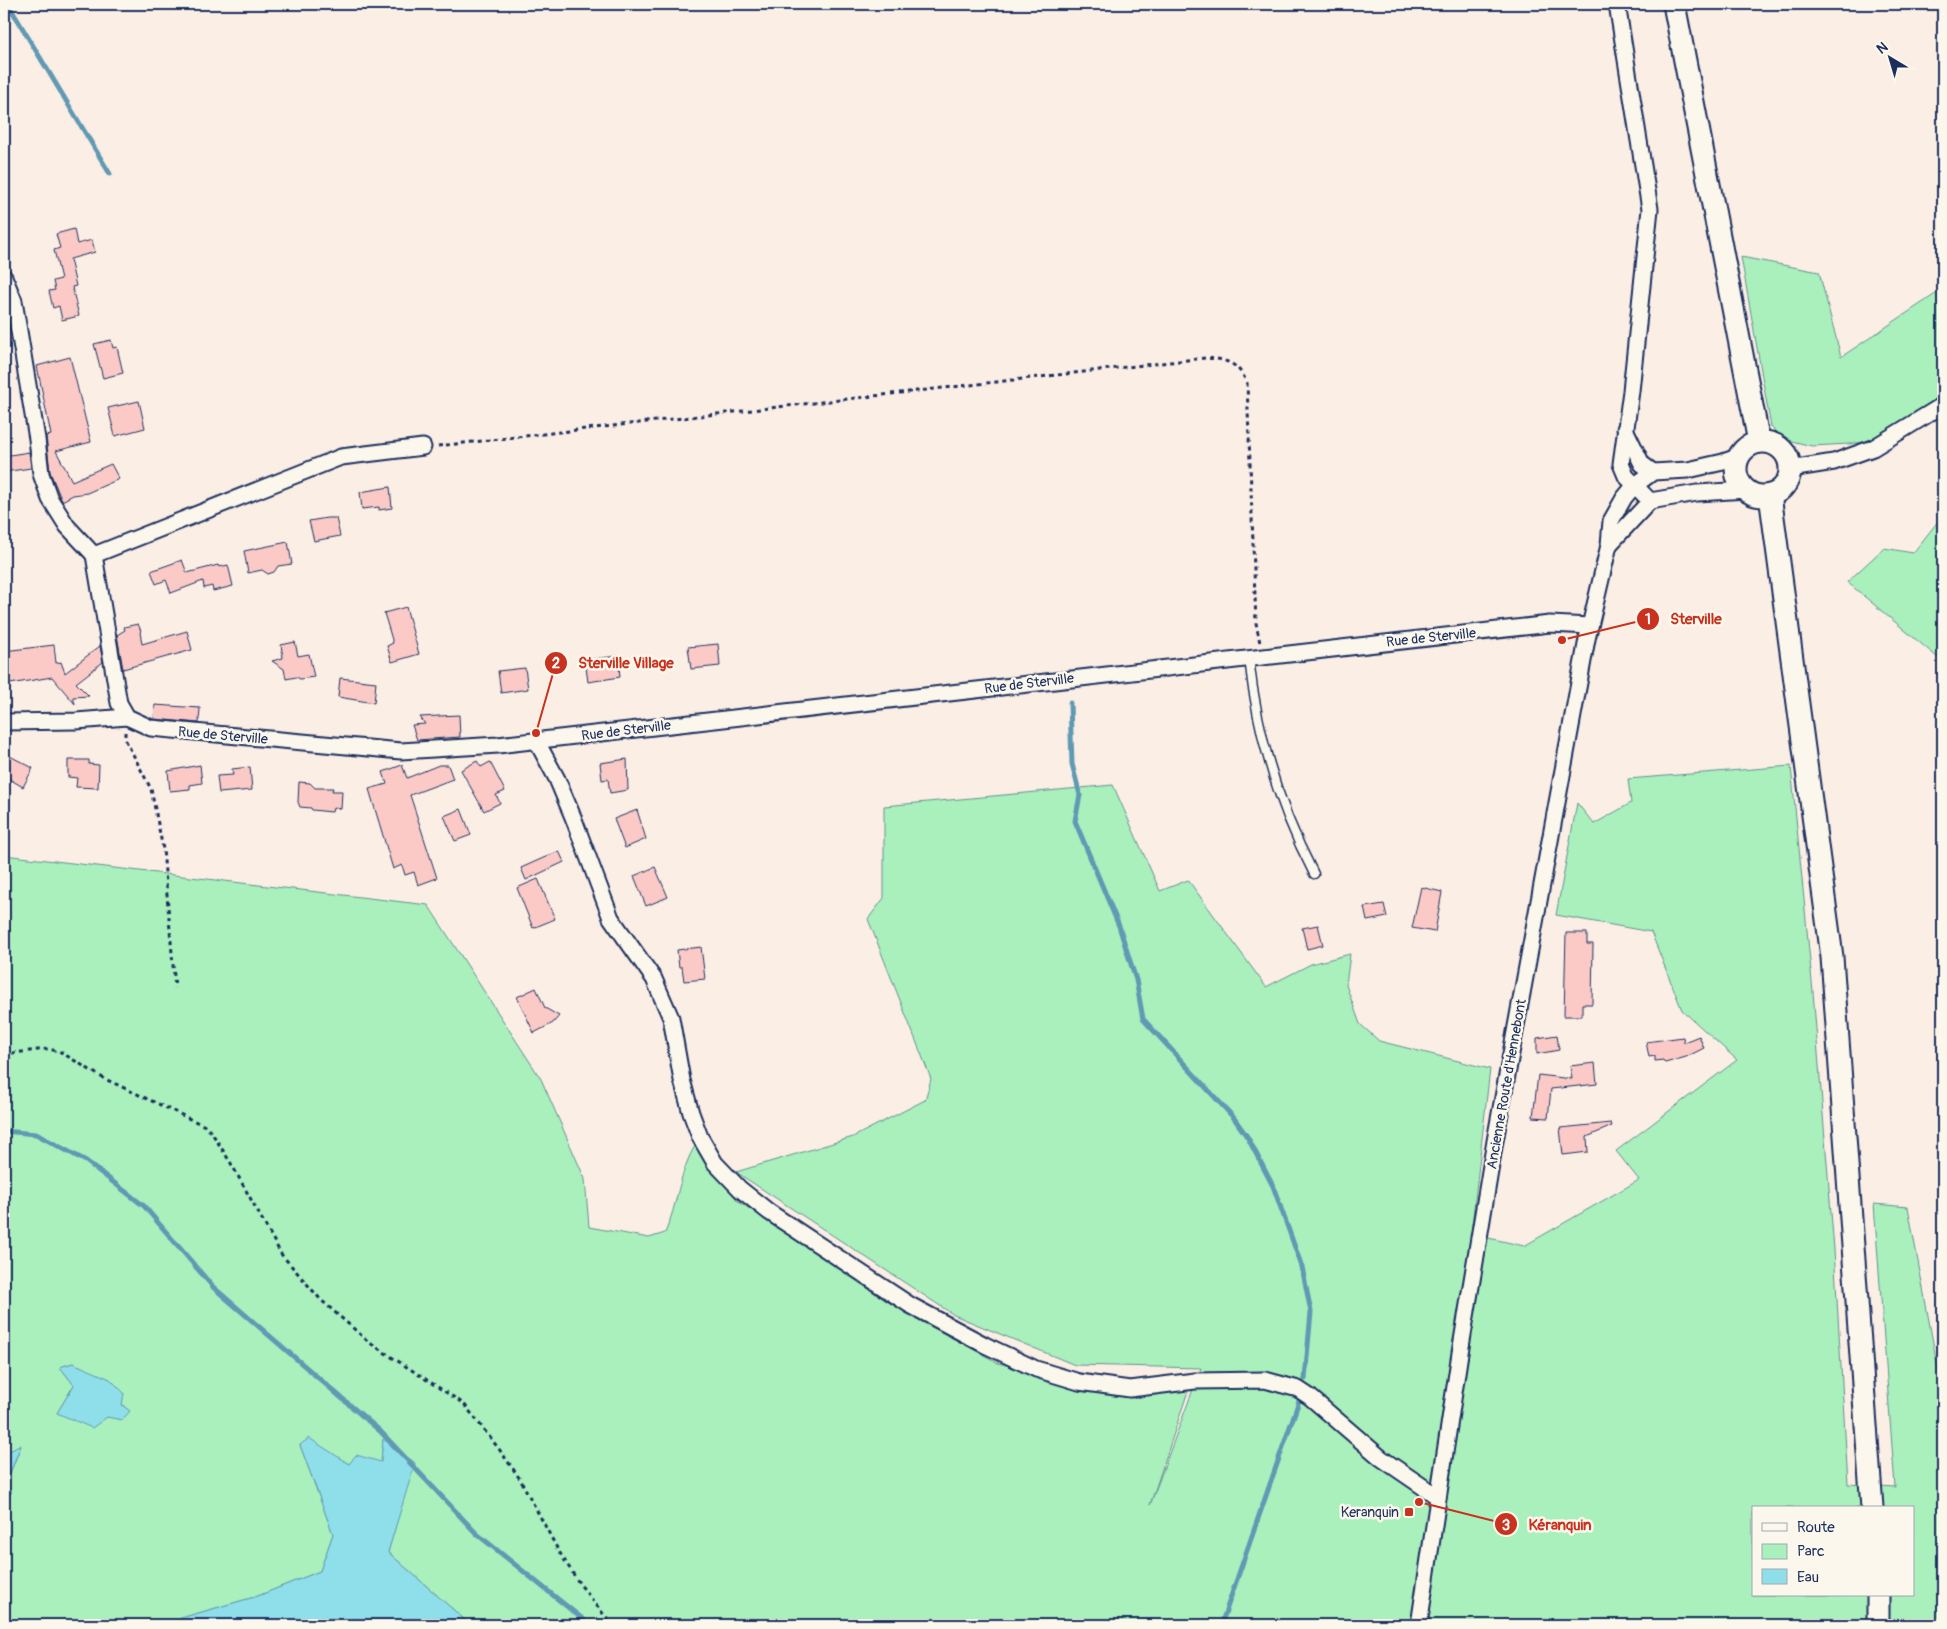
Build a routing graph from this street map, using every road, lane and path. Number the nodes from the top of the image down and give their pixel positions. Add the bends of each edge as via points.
1 (1617, 4) edge
2 (1674, 4) edge
3 (4, 277) edge
4 (1943, 405) edge
5 (1625, 429) junction
6 (1759, 442) junction
7 (423, 447) joint
8 (1740, 456) junction
9 (1790, 469) junction
10 (1653, 472) junction
11 (1634, 486) junction
12 (1747, 490) junction
13 (1770, 495) junction
14 (1650, 501) junction
15 (1609, 545) junction
16 (94, 555) junction
17 (1590, 626) junction
18 (1256, 657) junction
19 (127, 717) junction
20 (4, 722) edge
21 (536, 740) junction
22 (1314, 874) dead end
23 (175, 988) dead end
24 (4, 1054) edge
25 (1438, 1497) junction
26 (1872, 1506) edge
27 (1878, 1596) edge
28 (612, 1625) edge
29 (1419, 1625) edge
30 (1878, 1625) edge

1 - 5 street via 1650,210
2 - 6 main road
3 - 16 street via 14,301 41,474 50,499 67,526
4 - 9 street via 1873,448 1834,462
5 - 10 street via 1642,464
5 - 11 street via 1621,464
6 - 8 main road
6 - 9 main road via 1778,447 1789,461
7 - 16 street via 341,457
7 - 18 path via 1205,358 1227,361 1242,372 1248,383
8 - 10 street via 1688,470
8 - 12 main road via 1737,473
9 - 13 main road via 1784,486
10 - 11 street, Ancienne Route d'Hennebont
11 - 14 street
11 - 15 street, Ancienne Route d'Hennebont via 1611,521
12 - 13 main road via 1761,496
12 - 14 street via 1697,493
13 - 26 main road via 1832,957
14 - 15 street
15 - 17 street, Ancienne Route d'Hennebont
16 - 19 street via 119,704
17 - 18 street, Rue de Sterville via 1550,624
17 - 25 street, Ancienne Route d'Hennebont via 1495,1140
18 - 21 street, Rue de Sterville
18 - 22 lane via 1261,727 1272,774 1282,807
19 - 20 street
19 - 21 street, Rue de Sterville via 151,728 400,751
19 - 23 path via 125,739 151,789 163,849
21 - 25 street via 573,817 611,918 654,980 671,1018 690,1113 700,1137 715,1163 740,1189 769,1212 910,1304 1036,1369 1079,1382 1130,1388 1195,1381 1265,1380 1284,1384 1310,1397 1381,1458
24 - 28 path via 47,1049 59,1051 103,1078 205,1126 232,1165 281,1254 321,1300 370,1343 464,1404 520,1479 558,1550
25 - 29 street, Ancienne Route d'Hennebont
27 - 30 main road

